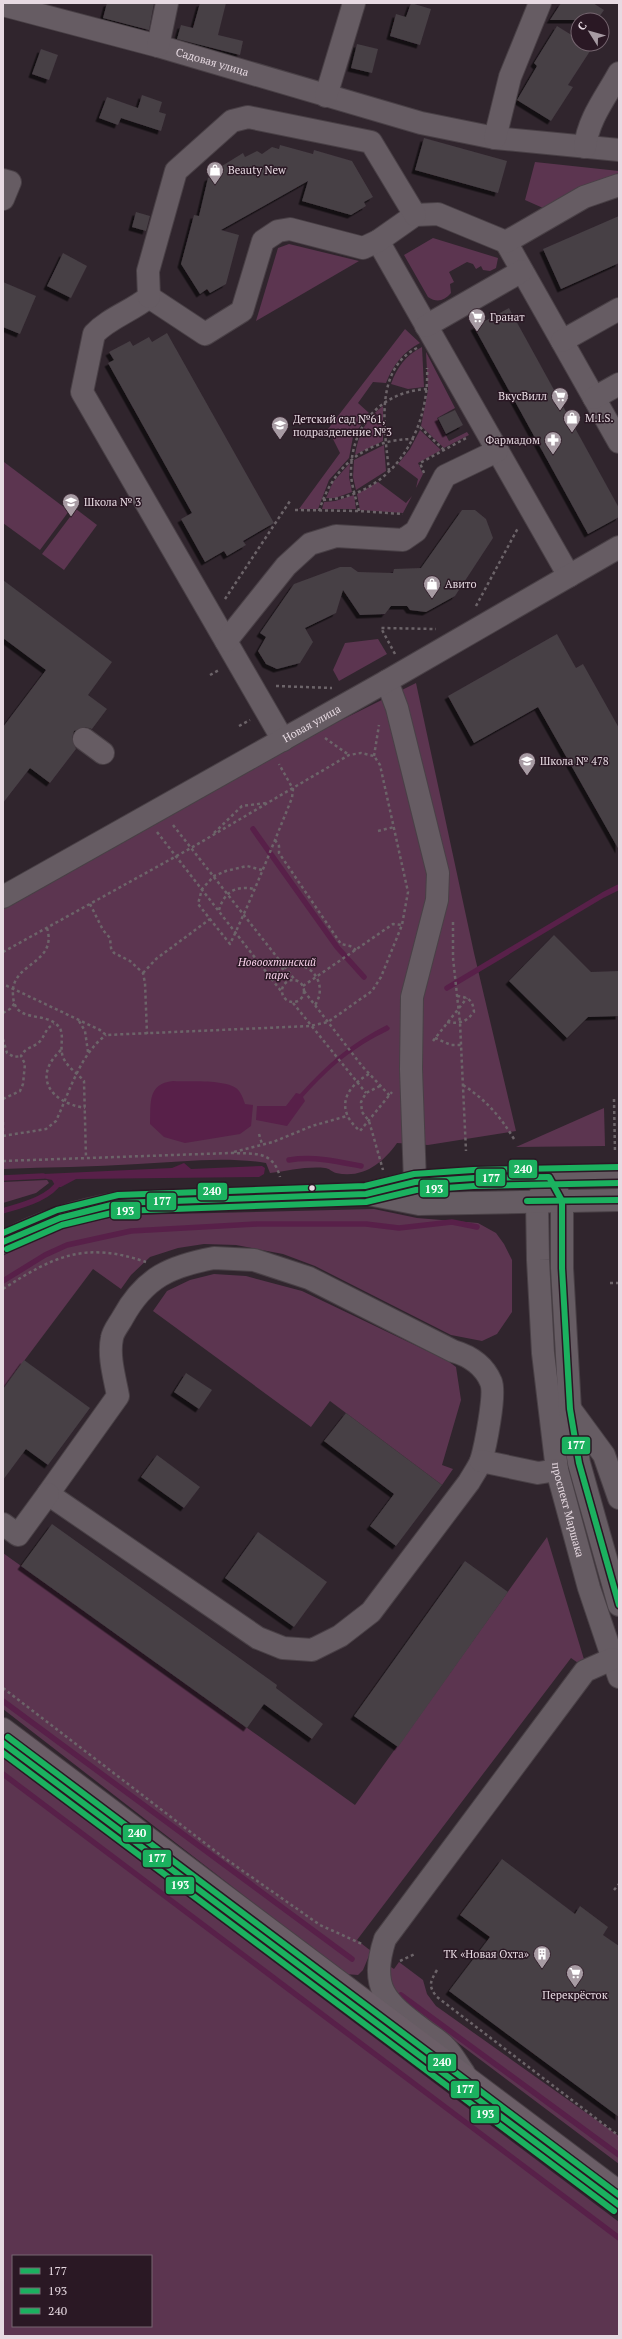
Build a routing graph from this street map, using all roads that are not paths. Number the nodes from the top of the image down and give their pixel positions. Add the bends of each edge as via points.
1 (166, 3) edge
2 (354, 3) edge
3 (540, 3) edge
4 (3, 5) edge
5 (158, 46) junction
6 (619, 73) edge
7 (326, 96) junction
8 (381, 112) junction
9 (495, 138) junction
10 (371, 142) junction
11 (585, 147) junction
12 (619, 150) edge
13 (3, 180) edge
14 (619, 185) edge
15 (3, 199) edge
16 (415, 215) junction
17 (378, 241) junction
18 (506, 242) junction
19 (522, 271) junction
20 (149, 297) junction
21 (619, 309) edge
22 (426, 326) junction
23 (562, 341) junction
24 (619, 384) edge
25 (594, 398) junction
26 (619, 442) edge
27 (497, 450) junction
28 (619, 547) edge
29 (569, 576) junction
30 (226, 641) junction
31 (387, 681) junction
32 (84, 739) dead end
33 (276, 743) junction
34 (103, 753) dead end
35 (3, 897) edge
36 (619, 1175) edge
37 (549, 1177) junction
38 (415, 1182) junction
39 (366, 1194) junction
40 (619, 1200) edge
41 (537, 1201) junction
42 (562, 1201) junction
43 (3, 1242) edge
44 (570, 1409) junction
45 (481, 1461) junction
46 (557, 1470) junction
47 (618, 1489) edge
48 (48, 1494) junction
49 (3, 1524) edge
50 (619, 1605) edge
51 (616, 1668) edge
52 (3, 1729) edge
53 (3, 1743) edge
54 (466, 2076) junction
55 (619, 2192) edge
56 (619, 2205) edge

1 - 5 street
2 - 7 street
3 - 9 street via 510,77
4 - 5 street, Садовая улица
5 - 7 street, Садовая улица
6 - 11 street via 590,123 586,132
7 - 8 street, Садовая улица
8 - 9 street, Садовая улица
8 - 10 street
9 - 11 street, Садовая улица
10 - 16 street
10 - 20 street via 248,117 232,122 176,171 148,271
11 - 12 street, Садовая улица
13 - 15 street via 10,182
14 - 18 street via 584,197
16 - 17 street
16 - 18 street via 438,214
17 - 20 street via 363,248 290,229 278,231 263,241 242,311 205,334
17 - 22 street
18 - 19 street
19 - 22 street
19 - 23 street
20 - 30 street via 94,334 82,392
21 - 23 street
22 - 27 street
23 - 25 street
24 - 25 street
25 - 26 street
27 - 29 street
27 - 30 street via 445,476 416,531 403,540 336,536 310,544 286,566
28 - 29 street, Новая улица
29 - 31 street, Новая улица
30 - 33 street
31 - 33 street, Новая улица
31 - 38 street via 398,708 438,873 437,900 412,996 411,1069
32 - 34 street
33 - 35 street, Новая улица
36 - 37 street
37 - 38 street
37 - 41 street, проспект Маршака
37 - 42 street, проспект Маршака
38 - 39 street
39 - 41 street via 419,1204
39 - 43 street via 119,1203 57,1217
40 - 42 street
41 - 42 street
41 - 46 street, проспект Маршака via 542,1353
42 - 44 street, проспект Маршака via 562,1268
44 - 47 street via 604,1456
44 - 50 street, проспект Маршака via 579,1463
45 - 46 street via 538,1473
45 - 48 street via 469,1482 371,1612 340,1636 312,1650 283,1648 258,1638
45 - 48 street via 490,1416 492,1384 486,1372 469,1356 453,1351 309,1278 254,1260 214,1258 183,1264 160,1275 134,1298 112,1338 118,1396
46 - 51 street, проспект Маршака via 589,1588
48 - 49 street via 18,1535
51 - 54 street via 585,1671 384,1939 378,1960 379,1981 394,2007 446,2047
52 - 54 main road
53 - 56 main road
54 - 55 main road

